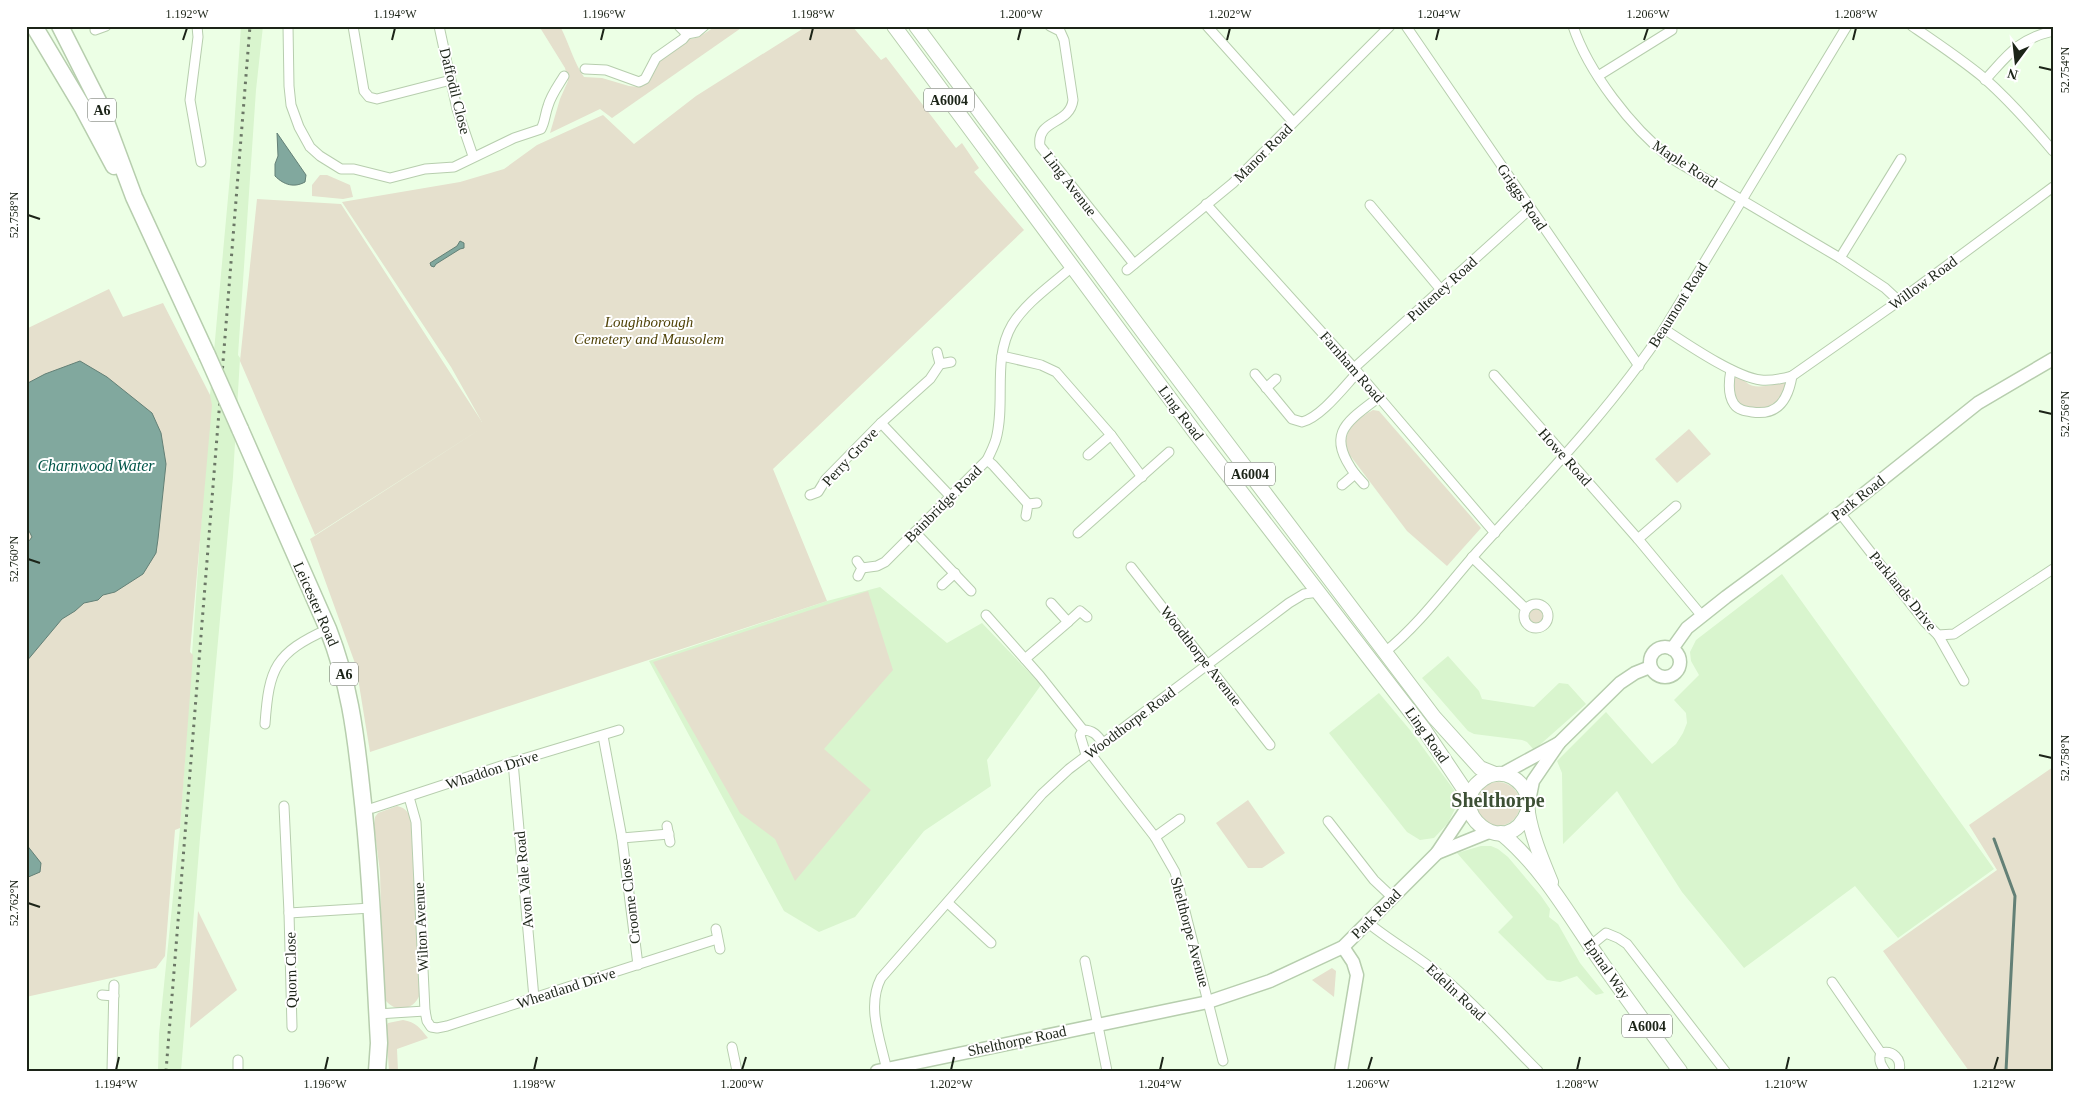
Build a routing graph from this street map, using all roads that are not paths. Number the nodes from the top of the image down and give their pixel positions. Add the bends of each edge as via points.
1 (34, 26) edge
2 (60, 26) edge
3 (106, 26) edge
4 (197, 26) edge
5 (353, 26) edge
6 (439, 26) edge
7 (679, 26) edge
8 (704, 26) edge
9 (894, 26) edge
10 (916, 26) edge
11 (1050, 26) edge
12 (1207, 26) edge
13 (1390, 26) edge
14 (1406, 26) edge
15 (1573, 26) edge
16 (1847, 26) edge
17 (1912, 26) edge
18 (288, 28) edge
19 (95, 30) dead end
20 (1672, 30) dead end
21 (2053, 31) edge
22 (687, 34) junction
23 (585, 69) dead end
24 (564, 76) dead end
25 (1598, 76) junction
26 (451, 80) junction
27 (1985, 80) junction
28 (1294, 122) junction
29 (2053, 151) edge
30 (474, 156) junction
31 (1901, 159) dead end
32 (201, 162) dead end
33 (2053, 187) edge
34 (134, 197) junction
35 (1741, 200) junction
36 (1206, 204) junction
37 (1370, 205) dead end
38 (1530, 209) junction
39 (1840, 258) junction
40 (1073, 266) junction
41 (1130, 267) joint
42 (1442, 291) junction
43 (1899, 301) junction
44 (1664, 329) junction
45 (937, 352) dead end
46 (1002, 356) junction
47 (2053, 359) edge
48 (951, 362) dead end
49 (940, 364) junction
50 (1639, 366) junction
51 (1731, 370) junction
52 (1356, 371) junction
53 (1255, 374) dead end
54 (1494, 375) dead end
55 (1792, 376) junction
56 (1276, 379) dead end
57 (1266, 388) junction
58 (1378, 398) junction
59 (881, 423) junction
60 (1111, 434) junction
61 (1169, 452) dead end
62 (1088, 455) dead end
63 (1564, 457) junction
64 (986, 460) junction
65 (1355, 474) junction
66 (1142, 477) junction
67 (1342, 484) dead end
68 (1364, 484) dead end
69 (818, 495) dead end
70 (951, 496) junction
71 (1676, 506) dead end
72 (1840, 513) junction
73 (1026, 516) dead end
74 (915, 532) junction
75 (1495, 532) junction
76 (1078, 533) dead end
77 (1638, 538) junction
78 (1472, 557) junction
79 (1131, 567) dead end
80 (859, 568) dead end
81 (2053, 569) edge
82 (955, 573) junction
83 (942, 585) dead end
84 (970, 591) dead end
85 (1318, 592) junction
86 (1344, 598) junction
87 (1051, 602) dead end
88 (1526, 609) dead end
89 (986, 615) dead end
90 (1702, 616) junction
91 (1086, 617) dead end
92 (1068, 622) junction
93 (328, 629) junction
94 (1938, 635) junction
95 (1672, 649) junction
96 (1385, 652) junction
97 (1025, 659) junction
98 (1208, 664) junction
99 (1650, 667) junction
100 (1964, 681) dead end
101 (265, 724) dead end
102 (619, 730) dead end
103 (1083, 730) junction
104 (603, 736) junction
105 (1559, 742) junction
106 (1103, 743) junction
107 (1270, 745) dead end
108 (1088, 754) junction
109 (513, 762) junction
110 (1498, 774) junction
111 (409, 797) junction
112 (1470, 802) junction
113 (284, 806) dead end
114 (1528, 806) junction
115 (364, 809) junction
116 (1180, 819) dead end
117 (1328, 821) dead end
118 (1495, 832) junction
119 (668, 834) dead end
120 (1155, 836) junction
121 (622, 838) junction
122 (1437, 853) junction
123 (1554, 890) junction
124 (1392, 897) junction
125 (948, 903) junction
126 (371, 908) junction
127 (289, 913) junction
128 (1367, 922) junction
129 (991, 943) dead end
130 (1590, 946) junction
131 (1343, 948) junction
132 (720, 949) dead end
133 (1085, 961) dead end
134 (638, 965) junction
135 (1832, 982) dead end
136 (114, 985) dead end
137 (102, 996) dead end
138 (114, 996) junction
139 (534, 998) junction
140 (1208, 1002) junction
141 (425, 1011) junction
142 (377, 1014) junction
143 (1098, 1024) junction
144 (292, 1027) dead end
145 (379, 1043) junction
146 (732, 1047) dead end
147 (1881, 1053) junction
148 (238, 1060) dead end
149 (1223, 1061) dead end
150 (1881, 1069) edge
151 (884, 1070) edge
152 (112, 1071) edge
153 (238, 1071) edge
154 (377, 1071) edge
155 (384, 1071) edge
156 (737, 1071) edge
157 (1107, 1071) edge
158 (1340, 1071) edge
159 (1538, 1071) edge
160 (1680, 1071) edge
161 (1725, 1071) edge
162 (1899, 1071) edge

1 - 34 highway, A6
2 - 34 highway, A6 via 99,103
3 - 19 street
4 - 32 street via 190,100
5 - 26 street via 364,91 369,97 378,99
6 - 26 street, Daffodil Close
7 - 22 street
8 - 22 street
9 - 40 main road, Ling Road / A6004
10 - 86 main road, Ling Road / A6004
11 - 41 street, Ling Avenue via 1060,32 1064,40 1075,110 1041,131 1040,146
12 - 28 street
13 - 28 street, Manor Road
14 - 38 street, Griggs Road
15 - 25 street, Maple Road
16 - 35 street, Beaumont Road
17 - 27 street
18 - 30 street via 287,71 291,105 310,147 332,165 397,178 425,169 454,166
20 - 25 street
21 - 27 street via 2035,35 2018,44
22 - 23 street via 656,58 645,79 639,82 606,70
24 - 30 street via 551,98 541,130
25 - 35 street, Maple Road via 1630,122 1657,148
26 - 30 street, Daffodil Close via 457,109
27 - 29 street
28 - 36 street, Manor Road via 1233,183
31 - 39 street
33 - 43 street, Willow Road
34 - 93 highway, Leicester Road / A6, bridge
35 - 39 street, Maple Road
35 - 44 street, Beaumont Road
36 - 41 street, Manor Road
36 - 52 street, Farnham Road
37 - 42 street
38 - 42 street, Pulteney Road
38 - 50 street, Griggs Road
39 - 43 street, Maple Road
40 - 46 street, Bainbridge Road via 1023,309 1011,327
40 - 85 main road, Ling Road / A6004
42 - 52 street, Pulteney Road
43 - 55 street, Willow Road
44 - 50 street, Beaumont Road
44 - 51 street, Willow Road
45 - 49 street
46 - 60 street via 1056,372
46 - 64 street, Bainbridge Road via 999,423 996,441
47 - 72 street, Park Road via 1978,403
48 - 49 street
49 - 59 street, Perry Grove via 930,379
50 - 63 street, Beaumont Road
51 - 55 street, Willow Road via 1761,380
51 - 55 street via 1729,380 1734,404 1750,412 1772,412 1778,408 1786,396
52 - 57 street, Pulteney Road via 1324,406 1302,422 1292,418
52 - 58 street, Farnham Road
53 - 57 street
54 - 63 street, Howe Road
56 - 57 street
58 - 65 street via 1348,422 1342,433 1342,453
58 - 75 street, Farnham Road
59 - 69 street, Perry Grove via 826,479
59 - 70 street, Perry Grove
60 - 62 street
60 - 66 street
61 - 66 street
63 - 75 street, Beaumont Road
63 - 77 street, Howe Road
64 - 70 street, Bainbridge Road
64 - 73 street via 1033,504
65 - 67 street
65 - 68 street
66 - 76 street
70 - 74 street, Bainbridge Road
71 - 77 street
72 - 90 street, Park Road
72 - 94 street, Parklands Drive
74 - 80 street, Bainbridge Road via 885,562
74 - 82 street
75 - 78 street, Beaumont Road
77 - 90 street, Howe Road
78 - 88 street
78 - 96 street, Beaumont Road via 1402,639
79 - 98 street, Woodthorpe Avenue
81 - 94 street, Parklands Drive via 1954,634
82 - 83 street
82 - 84 street
85 - 86 main road
85 - 98 street, Woodthorpe Road via 1304,594 1289,603
85 - 112 main road, Ling Road / A6004 via 1423,728
86 - 96 main road, Ling Road / A6004
87 - 92 street
89 - 97 street
90 - 95 street, Park Road via 1687,628
91 - 92 street via 1080,611
92 - 97 street
93 - 101 street via 294,646 280,659 270,678
93 - 115 highway, Leicester Road / A6 via 339,656 353,714
94 - 100 street
95 - 99 street via 1661,647 1653,653
95 - 99 street via 1680,661 1673,675 1660,676
96 - 110 main road, Ling Road / A6004 via 1467,756 1480,768
97 - 103 street
98 - 106 street, Woodthorpe Road
98 - 107 street, Woodthorpe Avenue
99 - 105 street via 1620,683
102 - 104 street, Whaddon Drive
103 - 106 street via 1096,734
103 - 108 street, Shelthorpe Avenue via 1080,735
104 - 109 street, Whaddon Drive
104 - 121 street, Croome Close
105 - 110 street via 1520,766
105 - 114 street via 1533,781
106 - 108 street, Woodthorpe Road
108 - 120 street, Shelthorpe Avenue
108 - 125 street, Woodthorpe Road via 1042,794
109 - 111 street, Whaddon Drive
109 - 139 street, Avon Vale Road
110 - 112 main road via 1479,782 1473,789
110 - 114 main road, A6004 via 1510,776 1523,786
111 - 115 street, Whaddon Drive
111 - 141 street, Wilton Avenue via 416,822
112 - 118 main road, A6004 via 1475,822
112 - 122 street, Park Road
113 - 127 street, Quorn Close
114 - 118 main road via 1520,824 1507,832
114 - 123 main road, Epinal Way / A6004 via 1536,842
115 - 126 highway, Leicester Road / A6
116 - 120 street
117 - 124 street via 1374,880
118 - 122 street, Park Road
118 - 123 main road, Epinal Way / A6004 via 1510,841
119 - 121 street, Croome Close
120 - 140 street, Shelthorpe Avenue via 1179,884
121 - 134 street, Croome Close
122 - 124 street, Park Road
123 - 130 main road, Epinal Way / A6004
124 - 128 street, Park Road
125 - 129 street
125 - 151 street, Woodthorpe Road via 876,987 874,1010
126 - 127 street, Quorn Close
126 - 142 highway, Leicester Road / A6
127 - 144 street, Quorn Close
128 - 131 street, Park Road
128 - 159 street, Edelin Road via 1423,960
130 - 160 main road, Epinal Way / A6004
130 - 161 street via 1606,934 1627,944
131 - 140 street, Shelthorpe Road via 1270,981
131 - 158 street, Park Road via 1357,975
132 - 134 street, Wheatland Drive via 716,934
133 - 143 street
134 - 139 street, Wheatland Drive
135 - 147 street
136 - 138 street
137 - 138 street
138 - 152 street
139 - 141 street, Wheatland Drive via 437,1028 431,1027
140 - 143 street, Shelthorpe Road
140 - 149 street
141 - 142 street
142 - 145 highway, Leicester Road / A6
143 - 151 street, Shelthorpe Road
143 - 157 street
145 - 154 highway, Leicester Road / A6
145 - 155 highway, Leicester Road / A6
146 - 156 street
147 - 150 street
147 - 162 street via 1887,1051 1895,1056 1900,1064
148 - 153 street

